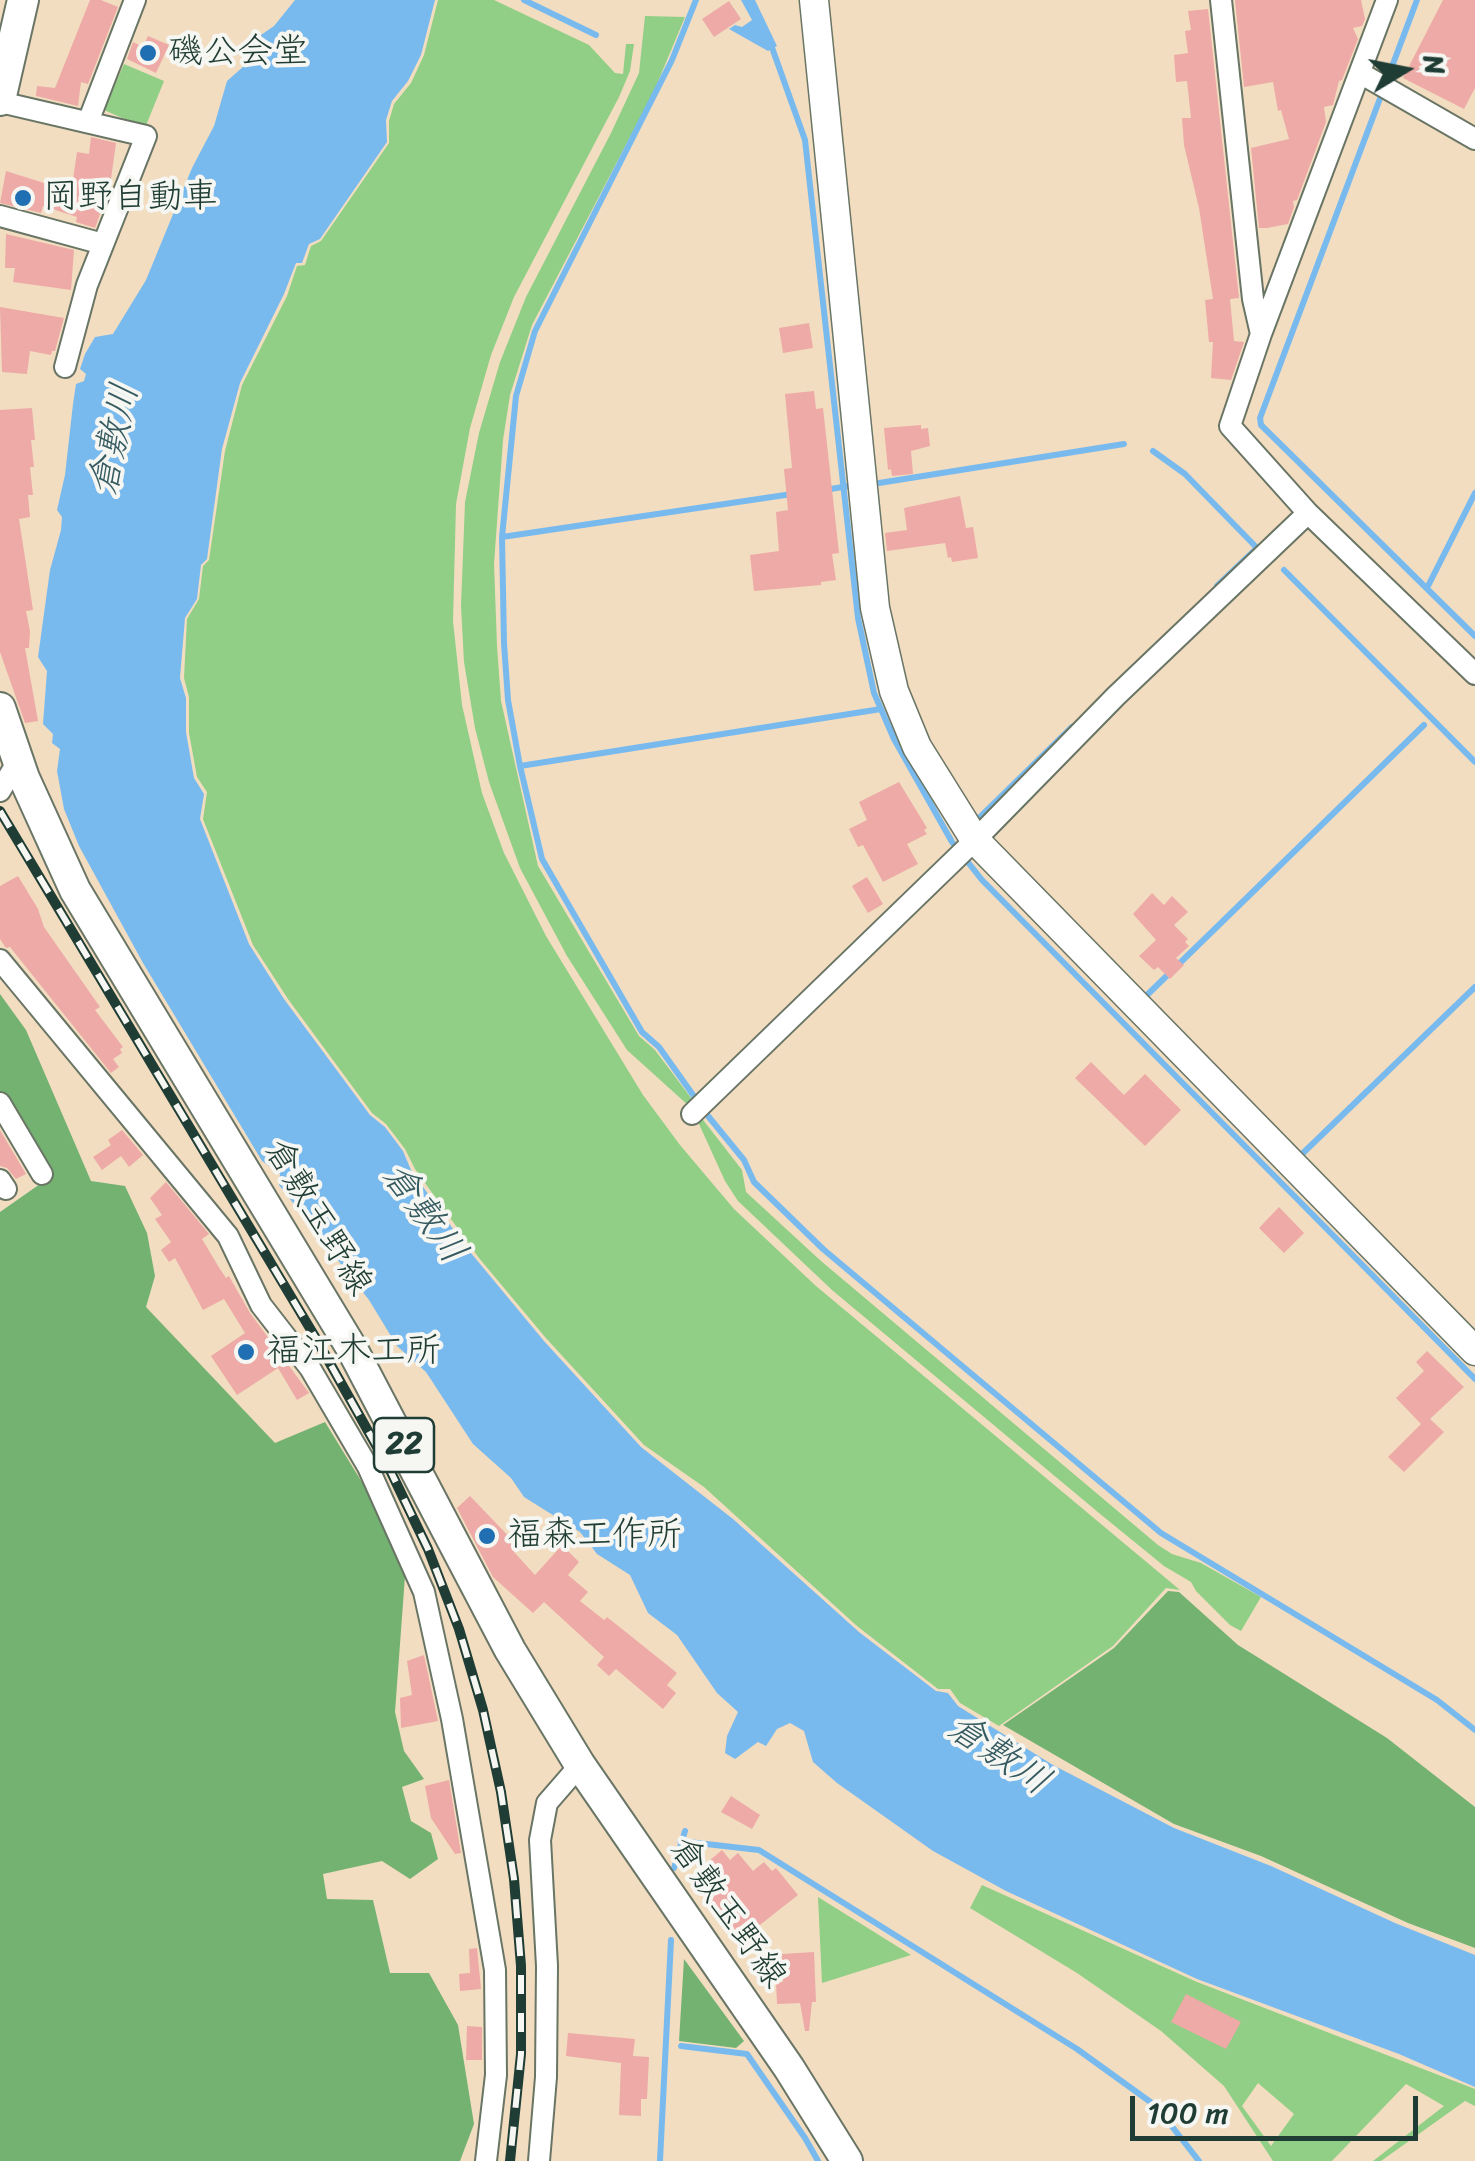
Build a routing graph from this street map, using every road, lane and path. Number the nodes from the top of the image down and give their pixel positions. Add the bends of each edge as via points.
1 (22, 0) edge
2 (135, 0) edge
3 (814, 0) edge
4 (1221, 0) edge
5 (1387, 0) edge
6 (1360, 72) junction
7 (0, 101) edge
8 (88, 122) junction
9 (1475, 139) edge
10 (0, 216) edge
11 (103, 244) junction
12 (1261, 334) junction
13 (65, 368) dead end
14 (1308, 514) junction
15 (1475, 674) edge
16 (7, 734) edge
17 (0, 791) edge
18 (965, 850) junction
19 (0, 960) edge
20 (0, 1103) edge
21 (698, 1109) dead end
22 (42, 1174) dead end
23 (1475, 1352) edge
24 (580, 1765) junction
25 (486, 2161) edge
26 (539, 2161) edge
27 (847, 2161) edge

1 - 7 main road
2 - 8 street
3 - 18 street via 880,636 904,719
4 - 12 street
5 - 6 street
6 - 9 street
6 - 12 street
7 - 8 street
8 - 11 street via 146,136
10 - 11 street
11 - 13 street
12 - 14 street via 1230,426
14 - 15 street
14 - 18 street
16 - 17 street
16 - 24 main road, 倉敷玉野線 / 22 via 75,890 352,1347 488,1610
18 - 21 street
18 - 23 street
19 - 25 street via 228,1236 262,1305 310,1368 368,1467 424,1592 495,1970 496,2075
20 - 22 street
24 - 26 street via 547,1803 540,1840 547,1966
24 - 27 main road, 倉敷玉野線 / 22

